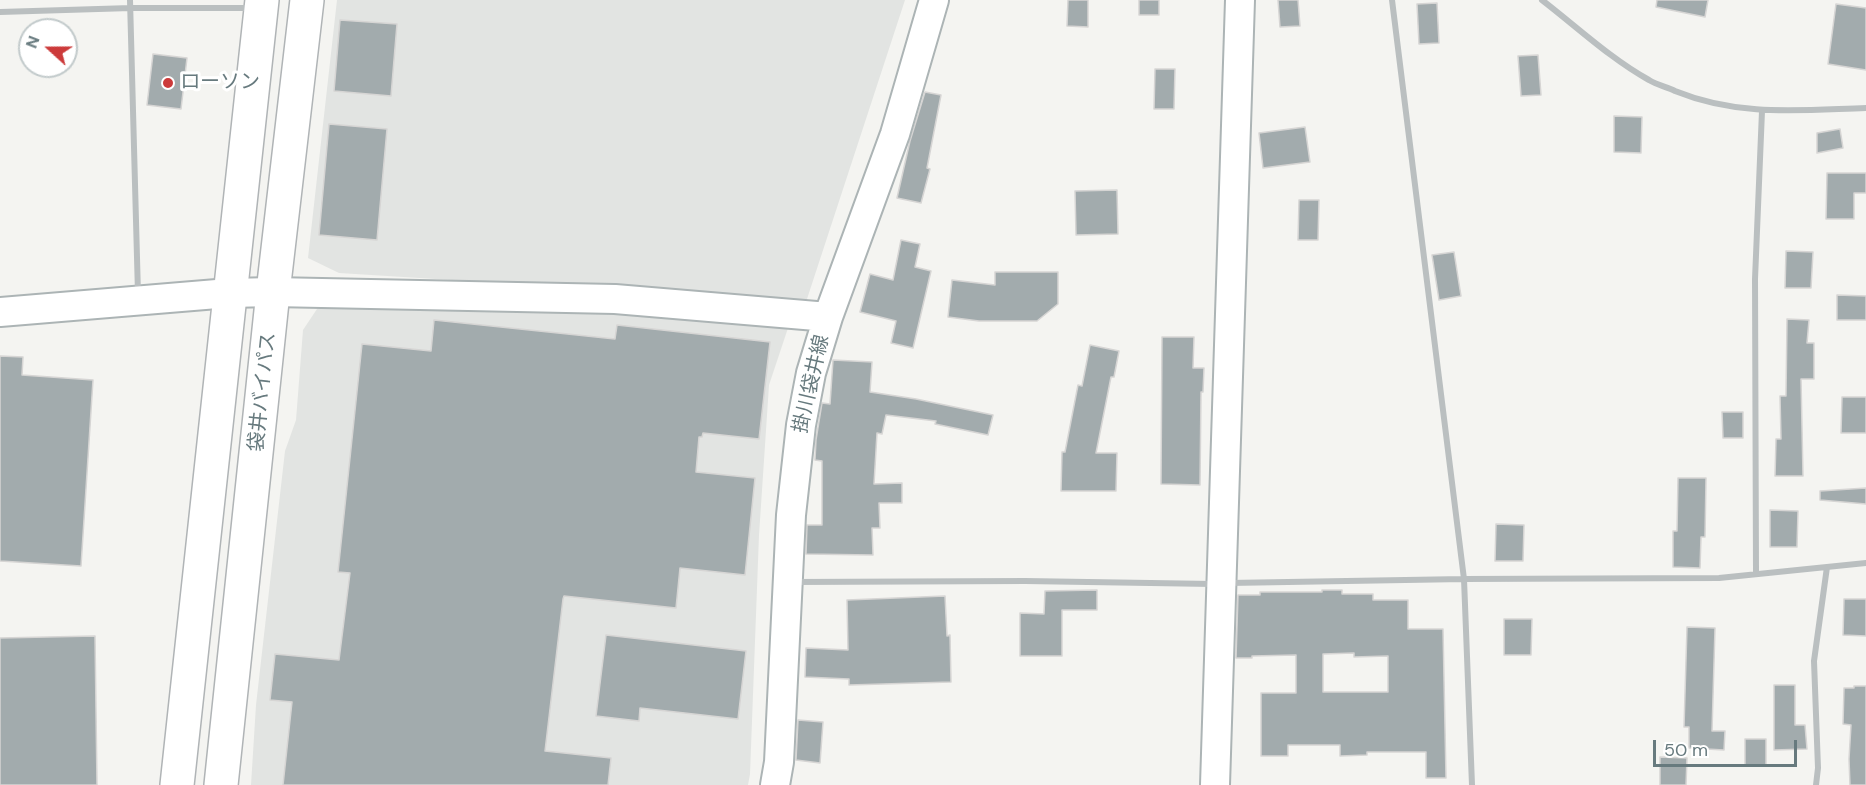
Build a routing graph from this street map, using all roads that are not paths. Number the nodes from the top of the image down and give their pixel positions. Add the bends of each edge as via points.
1 (130, 0) edge
2 (307, 0) edge
3 (934, 0) edge
4 (1240, 0) edge
5 (1392, 0) edge
6 (1546, 1) edge
7 (261, 4) edge
8 (131, 8) junction
9 (0, 12) edge
10 (1866, 108) edge
11 (1762, 111) junction
12 (273, 292) junction
13 (229, 293) junction
14 (138, 301) junction
15 (0, 312) edge
16 (828, 317) junction
17 (1866, 563) edge
18 (1827, 567) junction
19 (1756, 574) junction
20 (1464, 579) junction
21 (787, 582) junction
22 (1221, 584) junction
23 (177, 785) edge
24 (221, 785) edge
25 (775, 785) edge
26 (1215, 785) edge
27 (1472, 785) edge
28 (1816, 785) edge

1 - 8 street
2 - 12 highway, 袋井バイパス
3 - 16 street, 掛川袋井線 via 895,134
4 - 22 street
5 - 20 street
6 - 11 street via 1650,81 1693,98
7 - 8 street
7 - 13 highway
8 - 9 street
8 - 14 street
10 - 11 street
11 - 19 street via 1755,279
12 - 13 street
12 - 16 street via 615,299
12 - 24 highway, 袋井バイパス
13 - 14 street
13 - 23 highway
14 - 15 street
16 - 21 street, 掛川袋井線 via 801,425
17 - 18 street
18 - 19 street
18 - 28 street via 1814,661
19 - 20 street via 1719,578
20 - 22 street
20 - 27 street
21 - 22 street
21 - 25 street, 掛川袋井線
22 - 26 street

